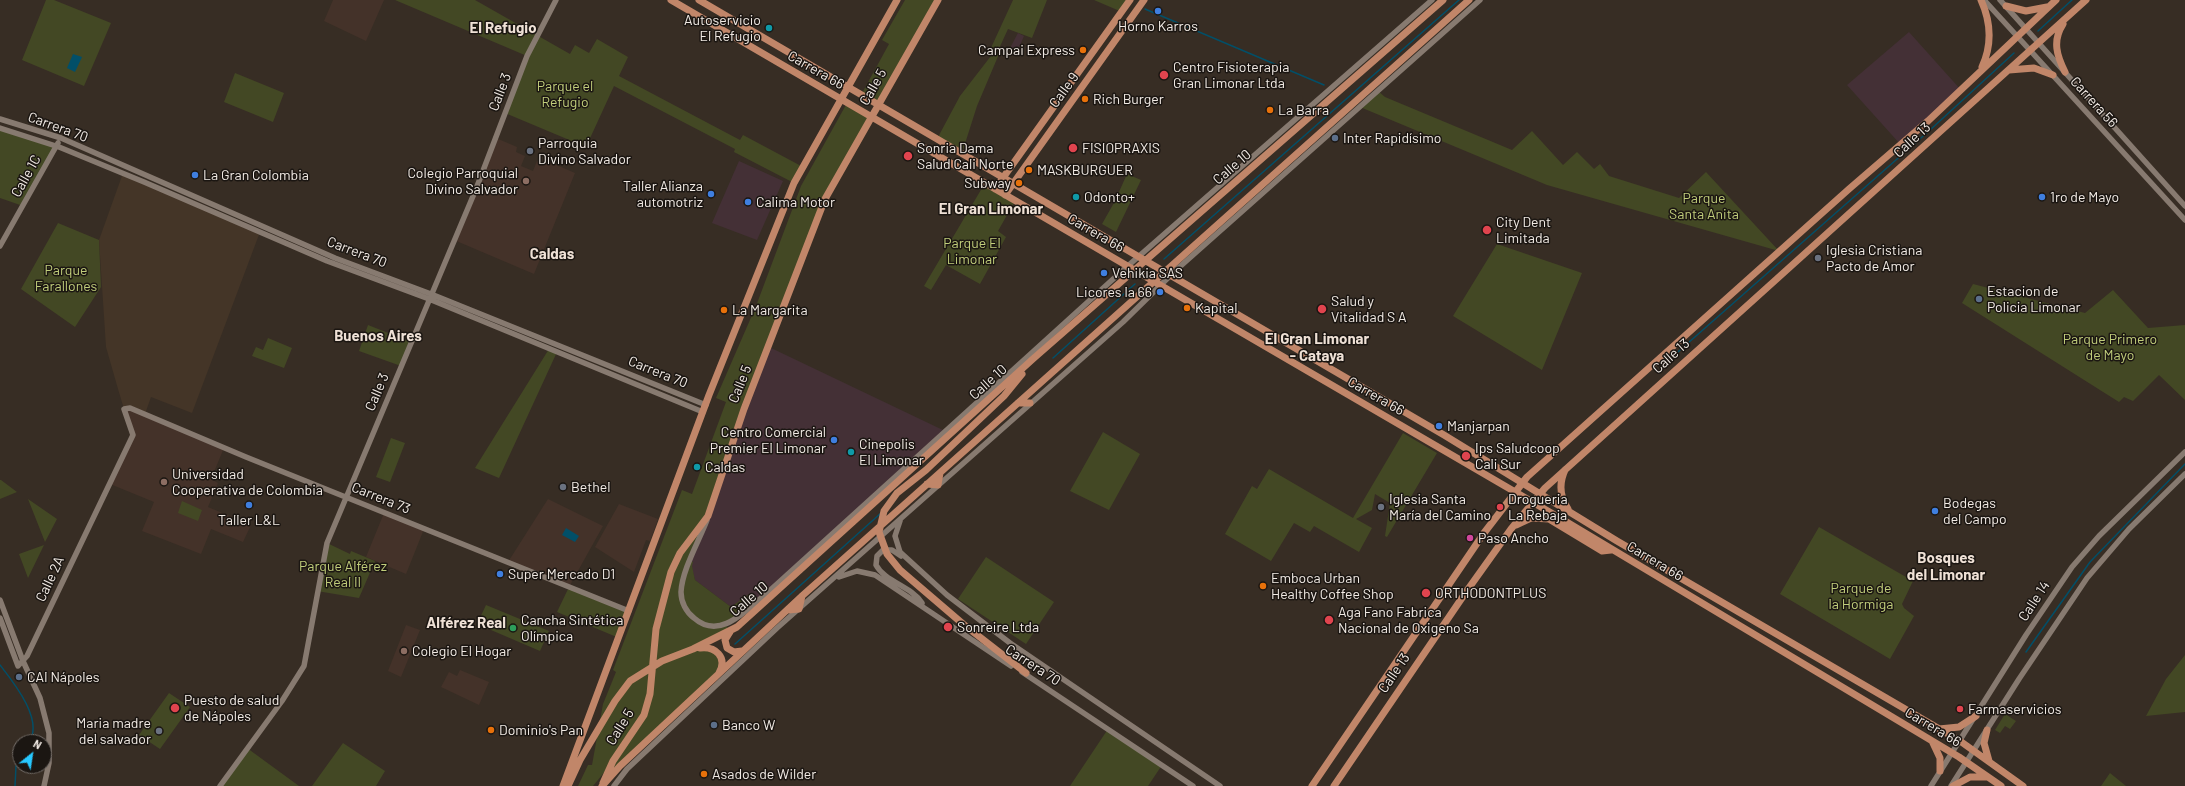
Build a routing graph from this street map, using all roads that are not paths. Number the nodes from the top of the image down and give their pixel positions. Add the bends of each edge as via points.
1 (556, 0) edge
2 (671, 0) edge
3 (698, 0) edge
4 (897, 0) edge
5 (901, 0) edge
6 (938, 0) edge
7 (1130, 0) edge
8 (1144, 0) edge
9 (1432, 0) edge
10 (1443, 0) edge
11 (1469, 0) edge
12 (1480, 0) edge
13 (1981, 0) edge
14 (1984, 0) edge
15 (2000, 0) edge
16 (2086, 0) edge
17 (2054, 2) edge
18 (2006, 6) junction
19 (2068, 17) junction
20 (1408, 26) junction
21 (2026, 28) junction
22 (878, 35) junction
23 (2018, 36) junction
24 (2038, 43) junction
25 (2031, 50) junction
26 (2009, 70) junction
27 (1980, 71) junction
28 (2065, 72) junction
29 (2053, 75) junction
30 (848, 87) junction
31 (841, 99) junction
32 (878, 104) junction
33 (871, 117) junction
34 (1336, 117) junction
35 (0, 119) edge
36 (1342, 123) junction
37 (0, 128) edge
38 (60, 138) junction
39 (59, 147) junction
40 (1003, 178) junction
41 (1231, 180) junction
42 (1013, 183) junction
43 (995, 189) junction
44 (1005, 195) junction
45 (1238, 205) junction
46 (2185, 206) edge
47 (1244, 211) junction
48 (2185, 220) edge
49 (0, 246) edge
50 (1139, 257) junction
51 (1146, 261) junction
52 (1128, 266) junction
53 (1135, 271) junction
54 (1164, 271) junction
55 (1171, 275) junction
56 (1157, 283) junction
57 (430, 296) junction
58 (1034, 358) junction
59 (1039, 385) junction
60 (1039, 395) junction
61 (1018, 403) junction
62 (1030, 403) junction
63 (704, 408) junction
64 (124, 409) joint
65 (2185, 452) edge
66 (916, 461) junction
67 (1566, 469) junction
68 (904, 471) junction
69 (940, 473) junction
70 (2185, 474) edge
71 (1523, 482) junction
72 (927, 484) junction
73 (938, 485) junction
74 (1515, 492) junction
75 (1541, 492) junction
76 (346, 497) junction
77 (1532, 503) junction
78 (1570, 512) junction
79 (906, 514) junction
80 (708, 516) junction
81 (1511, 528) junction
82 (1611, 550) junction
83 (908, 561) junction
84 (796, 566) junction
85 (805, 567) junction
86 (796, 575) junction
87 (1695, 587) junction
88 (817, 594) junction
89 (802, 596) junction
90 (1690, 597) junction
91 (0, 600) edge
92 (924, 605) junction
93 (788, 610) junction
94 (799, 610) junction
95 (629, 612) junction
96 (0, 618) edge
97 (743, 618) junction
98 (730, 632) junction
99 (693, 649) junction
100 (742, 651) junction
101 (1816, 658) junction
102 (23, 661) junction
103 (1809, 668) junction
104 (1026, 673) junction
105 (713, 681) junction
106 (1888, 700) junction
107 (1882, 711) junction
108 (1976, 716) junction
109 (1935, 728) junction
110 (1987, 730) junction
111 (1926, 738) junction
112 (1960, 741) junction
113 (1974, 750) junction
114 (1952, 753) junction
115 (1966, 762) junction
116 (1990, 762) junction
117 (1940, 771) junction
118 (1206, 776) junction
119 (1990, 777) junction
120 (567, 785) edge
121 (44, 786) edge
122 (220, 786) edge
123 (602, 786) edge
124 (614, 786) edge
125 (1193, 786) edge
126 (1209, 786) edge
127 (1220, 786) edge
128 (1312, 786) edge
129 (1334, 786) edge
130 (1931, 786) edge
131 (1952, 786) edge
132 (2001, 786) edge
133 (2023, 786) edge

1 - 57 street, Calle 3 via 527,56 476,189
2 - 31 main road, Carrera 66
3 - 30 main road, Carrera 66
4 - 22 main road, Calle 5
5 - 22 main road
6 - 32 main road, Calle 5
7 - 40 main road, Calle 9
8 - 42 main road, Calle 9
9 - 20 street, Calle 10
10 - 20 main road, Calle 10
11 - 34 main road
12 - 36 street
13 - 27 main road via 1988,20 1989,35 1987,55
14 - 23 street, Carrera 56
15 - 18 street, Carrera 56
16 - 19 main road, Calle 13
17 - 18 main road via 2032,11
17 - 21 main road, Calle 13
18 - 21 street, Carrera 56
19 - 24 main road, Calle 13
19 - 28 main road via 2060,28 2056,45 2057,57
20 - 41 main road, Calle 10
21 - 23 main road, Calle 13
21 - 24 street, Carrera 56
22 - 30 main road, Calle 5
23 - 25 street, Carrera 56
23 - 27 main road, Calle 13
24 - 25 main road, Calle 13
24 - 28 street, Carrera 56
25 - 26 main road, Calle 13
25 - 29 street, Carrera 56
26 - 29 main road via 2030,68
26 - 67 main road, Calle 13
27 - 71 main road, Calle 13 via 1928,121 1846,191
28 - 46 street, Carrera 56
29 - 48 street, Carrera 56
30 - 31 main road, Calle 5
30 - 32 main road, Carrera 66
31 - 33 main road, Carrera 66
31 - 63 main road, Calle 5 via 794,183
32 - 33 main road, Calle 5
32 - 40 main road, Carrera 66
33 - 43 main road, Carrera 66
33 - 80 main road, Calle 5 via 825,199 744,409
34 - 36 main road
34 - 45 main road
35 - 38 street, Carrera 70
36 - 47 street
37 - 39 street, Carrera 70
38 - 39 street, Calle 1C
38 - 57 street, Carrera 70 via 335,258
39 - 49 street, Calle 1C via 53,153
39 - 57 street, Carrera 70 via 327,261
40 - 42 main road, Carrera 66
40 - 43 main road, Calle 9
41 - 50 street, Calle 10
41 - 51 main road, Calle 10
42 - 44 main road, Calle 9
42 - 50 main road, Carrera 66
43 - 44 main road, Carrera 66
44 - 52 main road, Carrera 66
45 - 47 main road
45 - 54 main road
47 - 55 street
50 - 51 main road, Carrera 66
50 - 52 street, Calle 10
51 - 53 main road, Calle 10
51 - 54 main road, Carrera 66
52 - 53 main road, Carrera 66
52 - 66 street, Calle 10
53 - 56 main road, Carrera 66
53 - 58 main road, Calle 10
54 - 55 main road, Carrera 66
54 - 56 main road
55 - 56 street
55 - 71 main road, Carrera 66
56 - 59 main road
56 - 60 street via 1123,322
56 - 74 main road, Carrera 66
57 - 63 street, Carrera 70
57 - 76 street, Calle 3
58 - 66 main road, Calle 10
58 - 104 main road via 1004,396 892,499 882,516 879,532 883,547 893,562 963,624
59 - 60 main road
59 - 61 main road
60 - 62 street
61 - 62 main road
61 - 69 main road
62 - 73 street
63 - 95 main road, Calle 5
64 - 76 street, Carrera 73 via 130,408
64 - 102 street, Calle 2A via 133,435
65 - 108 street, Calle 14 via 2099,536 2072,567
66 - 68 main road, Calle 10
67 - 75 main road, Calle 13
67 - 78 main road via 1561,491 1563,501
68 - 84 street, Calle 10
68 - 85 main road, Calle 10
69 - 72 main road
69 - 73 main road
70 - 110 street via 2129,529 2095,568
71 - 74 main road, Calle 13
71 - 75 main road, Carrera 66
72 - 73 main road
72 - 89 main road
73 - 79 street
74 - 77 main road, Carrera 66
74 - 128 main road, Calle 13 via 1484,533
75 - 77 main road, Calle 13
75 - 78 main road, Carrera 66
76 - 95 street, Carrera 73
76 - 122 street, Calle 3 via 327,543 304,666
77 - 81 main road, Calle 13
77 - 82 main road, Carrera 66
78 - 87 main road, Carrera 66
79 - 83 street, Carrera 70 via 897,526 895,536 897,547
79 - 88 street
80 - 97 street, Calle 10 via 684,577 682,600 691,616 708,626 726,625
80 - 123 main road, Calle 5 via 676,562 661,605 654,639 650,694 639,724 613,761
81 - 82 main road via 1528,519 1549,519 1602,551
81 - 129 main road, Calle 13
82 - 90 main road, Carrera 66
83 - 92 street via 888,550 880,553 876,560 878,569 917,596
83 - 118 street, Carrera 70 via 963,608 1010,643
84 - 85 main road
84 - 86 main road
84 - 97 street, Calle 10
85 - 86 main road, Calle 10
86 - 97 main road, Calle 10
87 - 90 main road
87 - 101 main road, Carrera 66
88 - 92 street, Carrera 70 via 842,574 862,571 879,577
88 - 94 street
89 - 93 main road
89 - 94 main road
90 - 103 main road, Carrera 66
91 - 102 street
92 - 104 street, Carrera 70
93 - 94 main road
93 - 100 main road
94 - 124 street via 628,769
95 - 120 main road, Calle 5
96 - 102 street, Calle 2A via 18,666
97 - 98 main road, Calle 10
98 - 99 main road, Calle 10
98 - 100 main road via 725,640 727,648 734,652
99 - 105 main road via 712,648 720,656 722,666
99 - 120 main road, Calle 10 via 662,661 636,676 624,687
100 - 105 main road
101 - 103 main road
101 - 106 main road, Carrera 66
102 - 121 street via 40,698 49,733 49,763
103 - 107 main road, Carrera 66
104 - 125 street, Carrera 70
105 - 123 main road via 620,766
106 - 107 main road via 1888,708
106 - 109 main road, Carrera 66
107 - 111 main road, Carrera 66
108 - 109 main road via 1955,728
108 - 112 street, Calle 14
109 - 112 main road, Carrera 66
110 - 113 street
110 - 116 main road via 1984,748
111 - 114 main road, Carrera 66
111 - 117 main road via 1938,752
112 - 113 main road, Carrera 66
112 - 114 street, Calle 14
113 - 115 street
113 - 116 main road, Carrera 66
114 - 115 main road, Carrera 66
114 - 117 street, Calle 14
115 - 119 main road, Carrera 66
115 - 131 street
116 - 133 main road, Carrera 66
117 - 130 street, Calle 14
118 - 126 street
118 - 127 street, Carrera 70
119 - 131 main road via 1970,777
119 - 132 main road, Carrera 66

